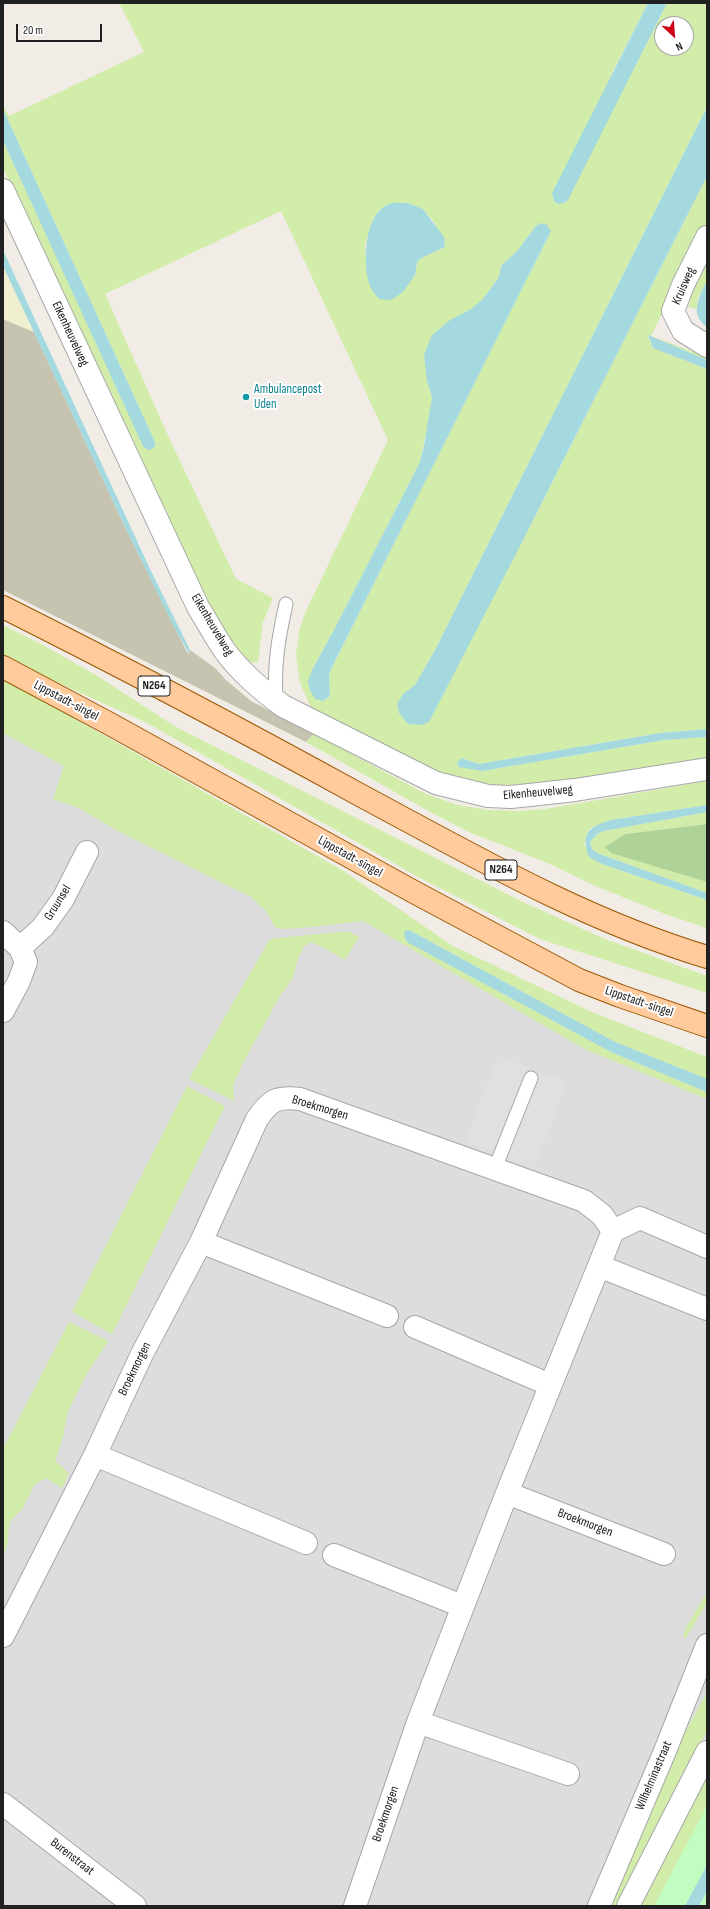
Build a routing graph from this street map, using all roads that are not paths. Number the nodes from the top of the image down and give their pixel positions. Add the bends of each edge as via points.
1 (3, 190) edge
2 (707, 237) edge
3 (707, 346) edge
4 (286, 604) dead end
5 (3, 607) edge
6 (3, 667) edge
7 (276, 701) junction
8 (707, 769) edge
9 (87, 852) dead end
10 (3, 932) edge
11 (20, 948) junction
12 (707, 957) edge
13 (3, 1011) edge
14 (707, 1026) edge
15 (531, 1078) dead end
16 (495, 1168) junction
17 (613, 1231) junction
18 (202, 1242) junction
19 (707, 1247) edge
20 (598, 1266) junction
21 (707, 1309) edge
22 (387, 1316) dead end
23 (415, 1327) dead end
24 (550, 1385) junction
25 (95, 1455) junction
26 (507, 1492) junction
27 (306, 1543) dead end
28 (664, 1554) dead end
29 (334, 1555) dead end
30 (462, 1606) junction
31 (3, 1636) edge
32 (707, 1645) edge
33 (418, 1722) junction
34 (707, 1752) edge
35 (568, 1774) dead end
36 (5, 1810) edge
37 (135, 1906) edge
38 (355, 1906) edge
39 (599, 1906) edge
40 (628, 1906) edge

1 - 7 street, Eikenheuvelweg via 198,607 225,651 245,674
2 - 3 street, Kruisweg via 673,311 683,331
4 - 7 lane via 277,647
5 - 12 main road, N264 via 305,764 491,866 622,928
6 - 14 main road, Lippstadt-singel via 579,980
7 - 8 street, Eikenheuvelweg via 436,783 488,796 511,797 575,790
9 - 11 street, Gruunsel via 63,899 43,927
10 - 11 street
11 - 13 street via 26,962
15 - 16 lane
16 - 17 street, Broekmorgen via 584,1201 602,1214
16 - 18 street, Broekmorgen via 300,1099 285,1097 267,1104 257,1118
17 - 19 street via 640,1218
17 - 20 street, Broekmorgen
18 - 22 street
18 - 25 street, Broekmorgen via 142,1354
20 - 21 street
20 - 24 street, Broekmorgen
23 - 24 street
24 - 26 street, Broekmorgen
25 - 27 street
25 - 31 street, Broekmorgen
26 - 28 street, Broekmorgen
26 - 30 street, Broekmorgen
29 - 30 street
30 - 33 street, Broekmorgen
32 - 39 street, Wilhelminastraat
33 - 35 street
33 - 38 street, Broekmorgen
34 - 40 street
36 - 37 street, Burenstraat

